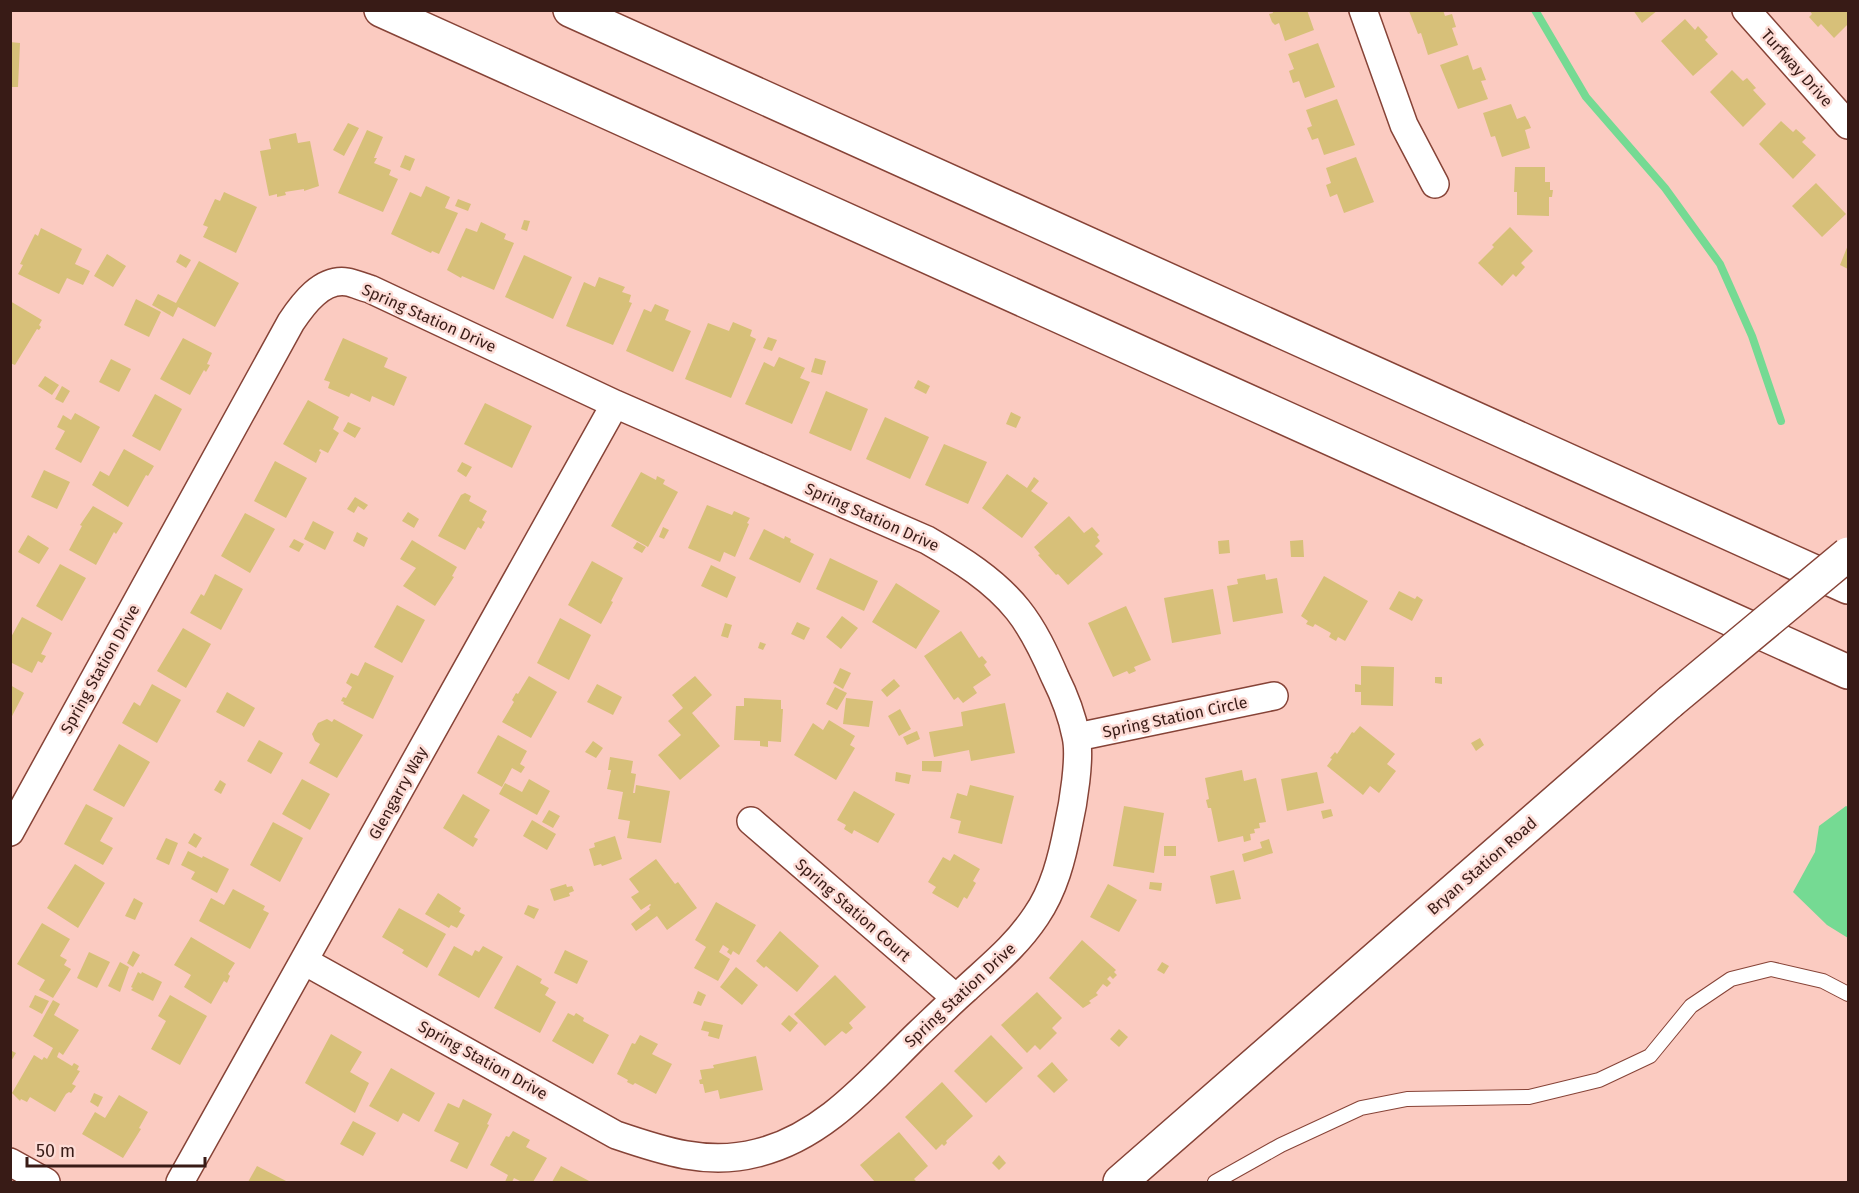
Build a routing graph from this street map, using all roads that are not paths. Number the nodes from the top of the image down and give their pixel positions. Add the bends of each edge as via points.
1 (381, 10) edge
2 (570, 10) edge
3 (1363, 10) edge
4 (1746, 10) edge
5 (1848, 125) edge
6 (1435, 184) dead end
7 (615, 404) junction
8 (1848, 554) edge
9 (1848, 587) edge
10 (1848, 672) edge
11 (1274, 696) dead end
12 (1077, 737) junction
13 (751, 821) dead end
14 (10, 832) edge
15 (304, 961) junction
16 (1848, 994) edge
17 (956, 998) junction
18 (10, 1162) edge
19 (46, 1182) edge
20 (180, 1182) edge
21 (1120, 1182) edge
22 (1215, 1182) edge

1 - 10 main road
2 - 9 main road
3 - 6 street via 1404,124
4 - 5 street, Turfway Drive
7 - 12 street, Spring Station Drive via 927,540 962,560 1018,610 1041,644
7 - 14 street, Spring Station Drive via 370,289 338,282 319,290 291,322
7 - 15 street, Glengarry Way
8 - 21 main road, Bryan Station Road, bridge via 1670,702
11 - 12 street, Spring Station Circle
12 - 17 street, Spring Station Drive via 1071,815 1054,880 1038,914 1017,943
13 - 17 street, Spring Station Court
15 - 17 street, Spring Station Drive via 616,1135 662,1151 709,1159 756,1154 798,1138 841,1110
15 - 20 street, Glengarry Way
16 - 22 lane via 1823,981 1771,969 1731,979 1691,1006 1650,1056 1599,1080 1529,1096 1407,1099 1361,1108 1281,1145
18 - 19 street

